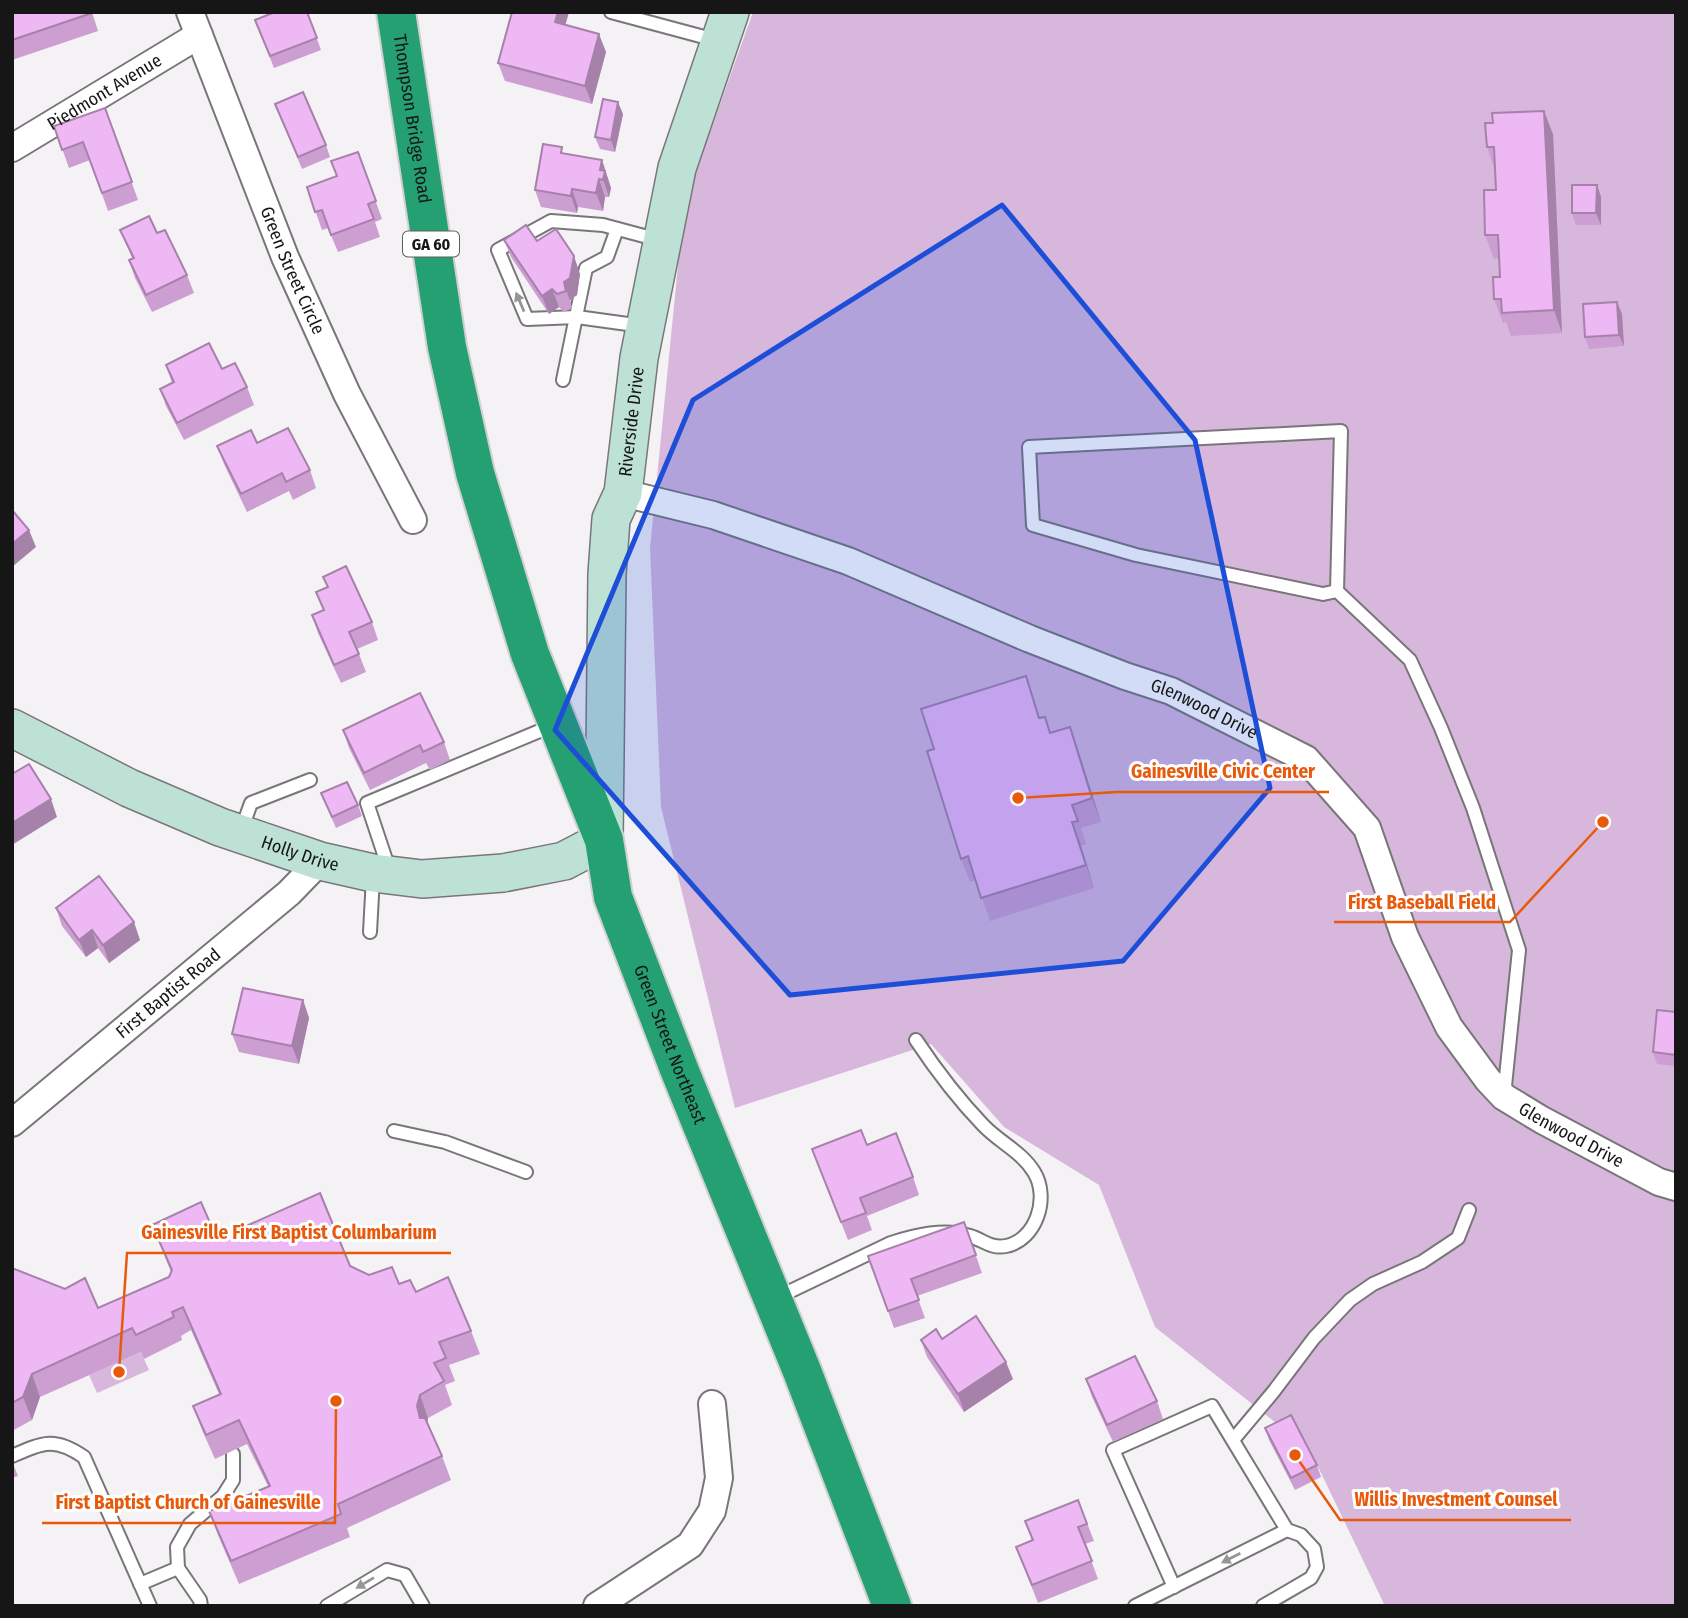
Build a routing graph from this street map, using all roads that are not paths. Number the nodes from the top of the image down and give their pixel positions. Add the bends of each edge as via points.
1 (396, 12) edge
2 (611, 12) edge
3 (194, 24) edge
4 (725, 27) edge
5 (12, 148) edge
6 (617, 229) junction
7 (663, 241) junction
8 (577, 317) junction
9 (646, 327) junction
10 (563, 380) dead end
11 (475, 473) joint
12 (622, 493) junction
13 (414, 520) dead end
14 (1337, 591) junction
15 (557, 724) junction
16 (12, 728) edge
17 (310, 780) dead end
18 (240, 835) junction
19 (604, 840) junction
20 (320, 861) junction
21 (382, 875) junction
22 (370, 932) dead end
23 (916, 1040) dead end
24 (1504, 1097) junction
25 (12, 1122) edge
26 (394, 1131) dead end
27 (526, 1172) dead end
28 (1676, 1188) edge
29 (1469, 1210) dead end
30 (773, 1300) junction
31 (712, 1404) dead end
32 (1233, 1440) junction
33 (233, 1454) dead end
34 (12, 1456) edge
35 (1287, 1530) junction
36 (178, 1568) junction
37 (140, 1584) junction
38 (1174, 1587) junction
39 (150, 1606) edge
40 (201, 1606) edge
41 (327, 1606) edge
42 (423, 1606) edge
43 (597, 1606) edge
44 (892, 1606) edge
45 (1135, 1606) edge
46 (1263, 1606) edge

1 - 11 highway, Thompson Bridge Road / GA 60 via 447,347
2 - 4 lane
3 - 5 street, Piedmont Avenue
3 - 13 street, Green Street Circle via 285,257 347,394
4 - 7 main road, Riverside Drive via 677,168
6 - 7 lane
6 - 8 lane via 607,257 586,268
8 -> 6 lane via 527,319 498,250 551,221
7 - 9 main road, Riverside Drive
8 - 9 lane
8 - 10 lane
9 - 12 main road, Riverside Drive
11 - 15 highway, Green Street Northeast / GA 60 via 530,654
12 - 19 main road, Riverside Drive via 611,519 607,574
12 - 24 street, Glenwood Drive via 713,514 848,561 1030,639 1171,691 1306,759 1367,828 1405,937 1449,1027
14 - 14 lane via 1341,432 1028,447 1033,525 1184,566 1323,594
14 - 24 lane via 1410,660 1473,808 1519,950
15 - 19 highway, Green Street Northeast / GA 60
15 - 21 lane via 367,803
16 - 18 main road, Holly Drive via 129,788
17 - 18 lane via 251,803
18 - 20 main road, Holly Drive
19 - 21 main road, Holly Drive via 564,861 503,873 422,879
19 - 30 highway, Green Street Northeast via 613,897
20 - 21 main road, Holly Drive
20 - 25 street, First Baptist Road via 289,893
21 - 22 lane
23 - 30 lane via 984,1126 1035,1173 1042,1193 1039,1213 1026,1235 1006,1246 992,1247 970,1236 925,1234 891,1244
24 - 28 street, Glenwood Drive
26 - 27 lane via 445,1142
29 - 32 lane via 1458,1238 1350,1300
30 - 44 highway, Green Street Northeast
31 - 43 street via 719,1478 712,1511 690,1545
32 - 35 lane
32 - 38 lane via 1212,1406 1114,1450
33 - 36 lane via 233,1480 223,1496 190,1524 177,1547
34 - 37 lane via 55,1442 84,1457
35 -> 38 lane
35 - 46 lane via 1301,1535 1314,1549 1317,1567 1311,1578
36 - 37 lane
36 - 40 lane
37 - 39 lane
38 - 45 lane
42 -> 41 lane via 405,1575 387,1570

